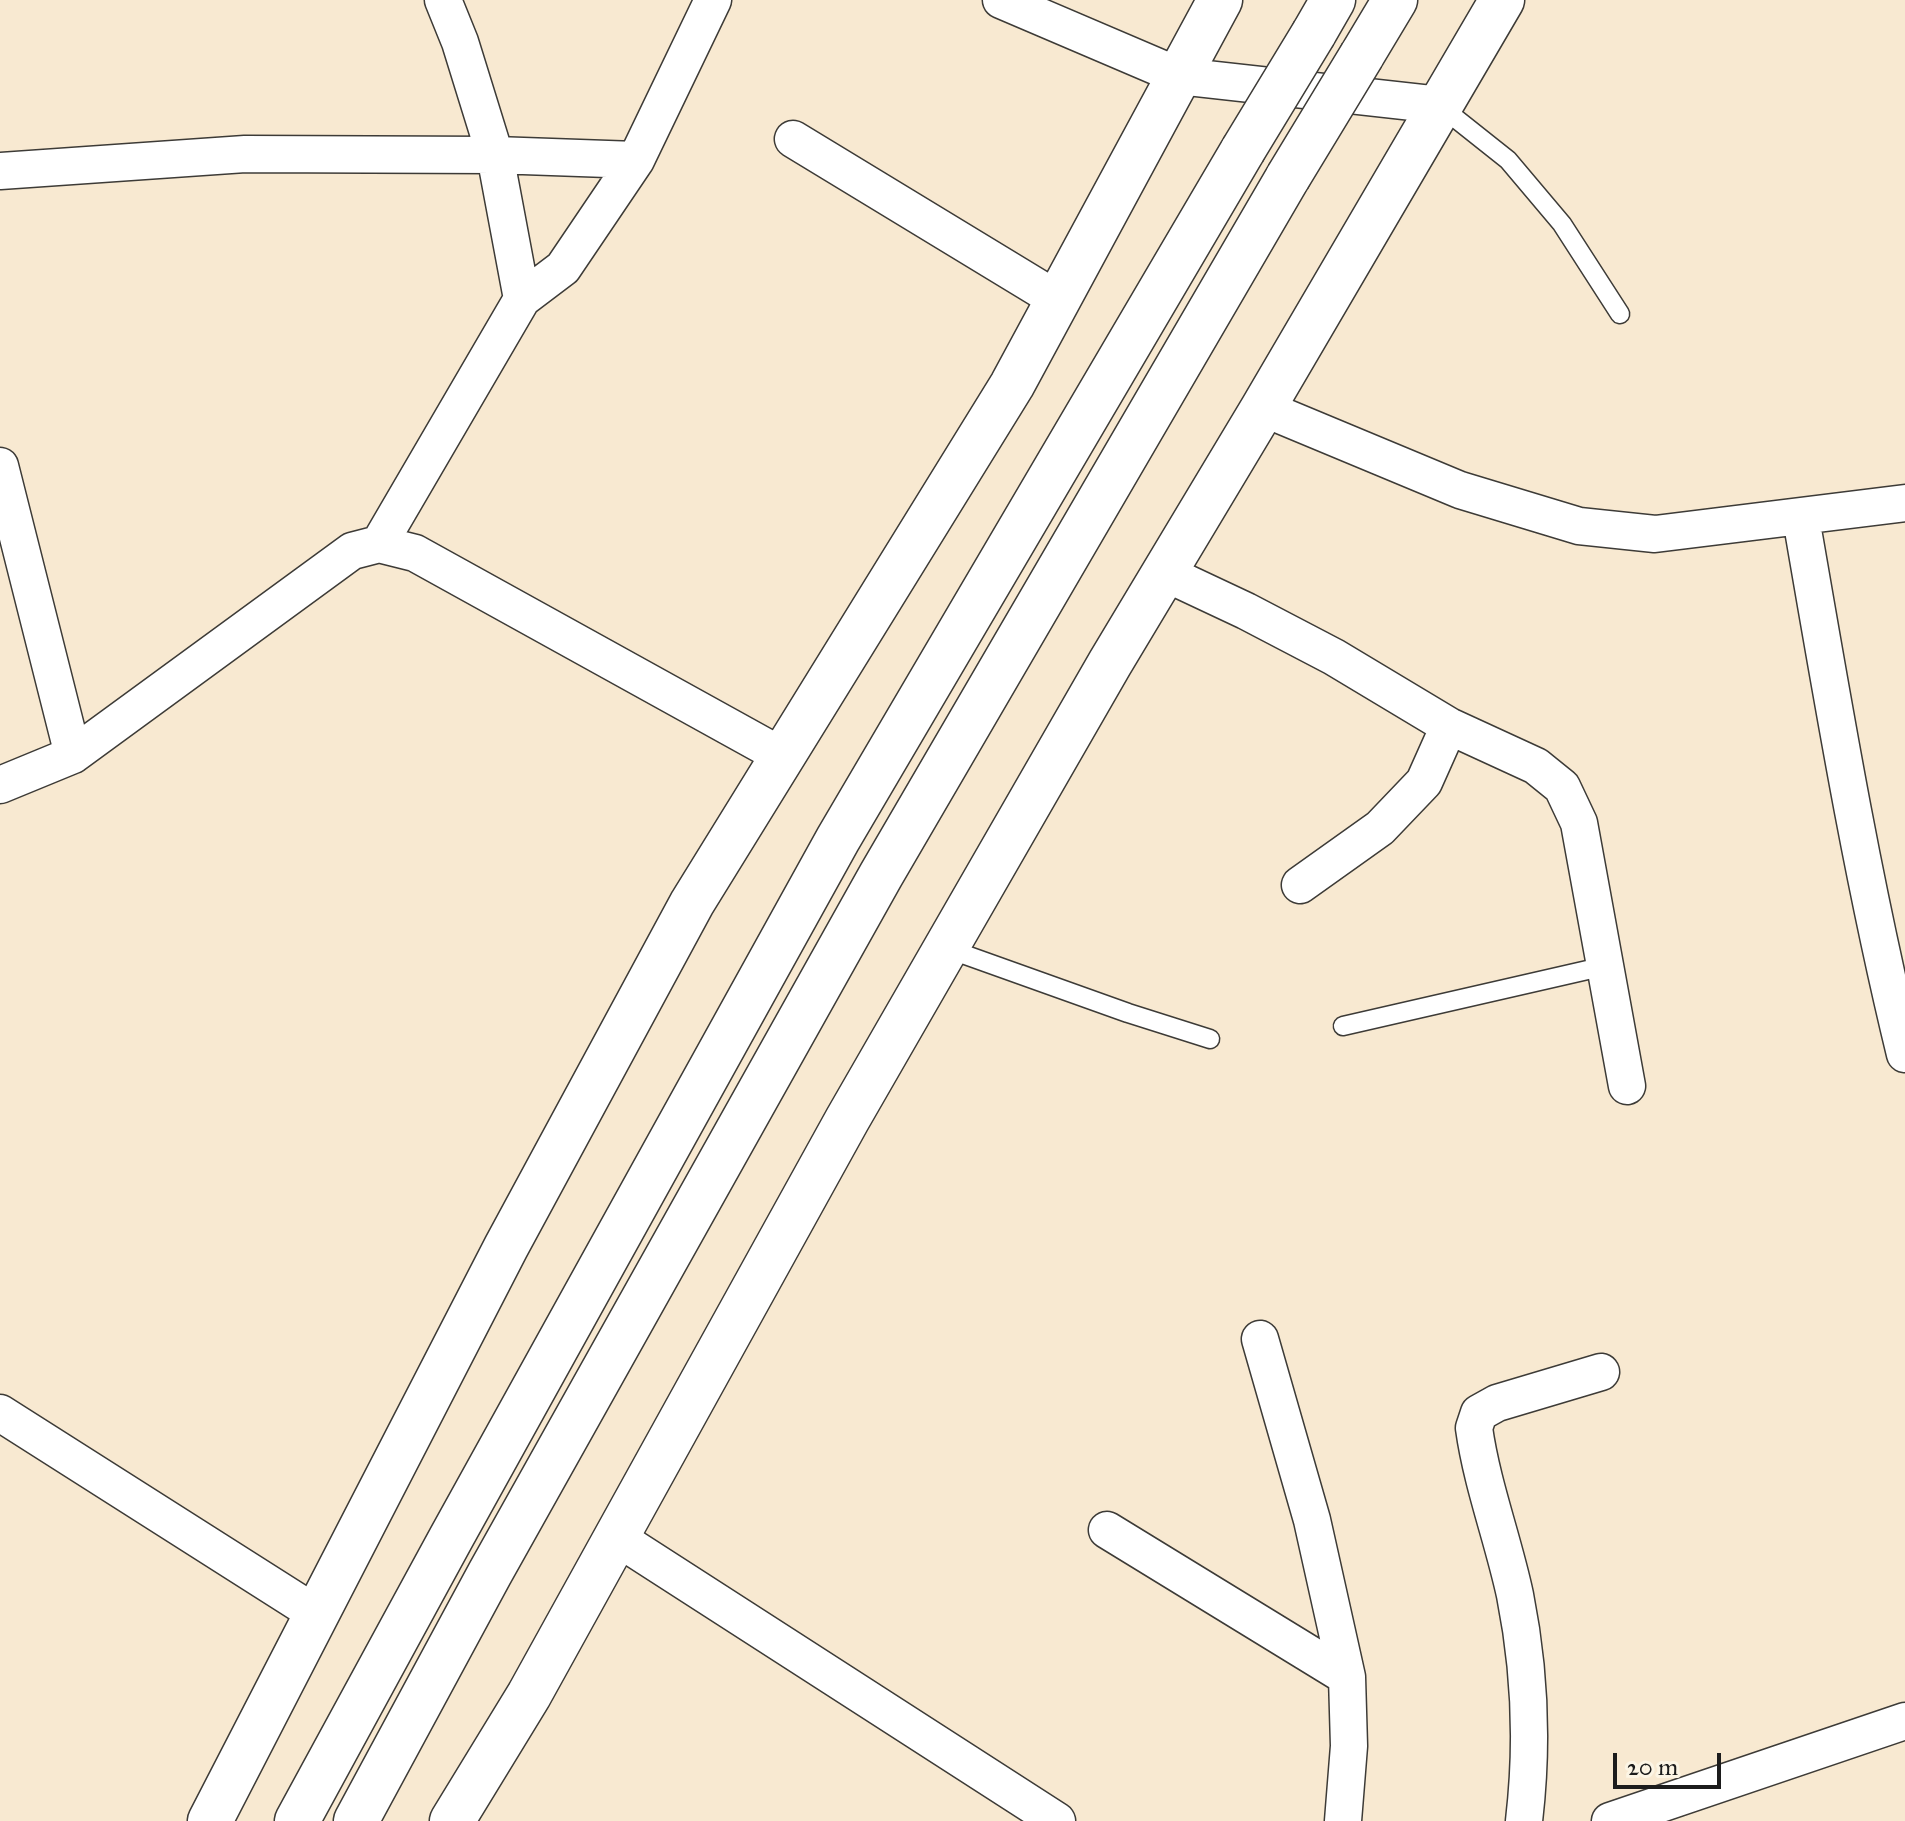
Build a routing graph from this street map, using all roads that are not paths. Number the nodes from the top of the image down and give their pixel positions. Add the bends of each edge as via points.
1 (443, 0) edge
2 (713, 0) edge
3 (1001, 0) edge
4 (1220, 0) edge
5 (1395, 0) edge
6 (1502, 0) edge
7 (1324, 16) edge
8 (1179, 76) junction
9 (1440, 105) junction
10 (793, 139) dead end
11 (495, 155) junction
12 (636, 160) junction
13 (0, 171) edge
14 (522, 299) junction
15 (1058, 300) junction
16 (1620, 314) dead end
17 (1263, 408) junction
18 (0, 466) edge
19 (1905, 503) edge
20 (1801, 518) junction
21 (379, 544) junction
22 (1163, 572) junction
23 (1449, 726) junction
24 (73, 755) junction
25 (782, 756) junction
26 (0, 785) edge
27 (1300, 885) dead end
28 (946, 948) junction
29 (1605, 966) junction
30 (1897, 984) edge
31 (1343, 1026) dead end
32 (1210, 1039) dead end
33 (1905, 1054) edge
34 (1627, 1086) dead end
35 (1260, 1339) dead end
36 (1601, 1372) dead end
37 (0, 1413) edge
38 (1107, 1530) dead end
39 (616, 1537) junction
40 (318, 1615) junction
41 (1347, 1677) junction
42 (1905, 1721) edge
43 (210, 1821) edge
44 (297, 1821) edge
45 (356, 1821) edge
46 (452, 1821) edge
47 (1057, 1821) edge
48 (1343, 1821) edge
49 (1524, 1821) edge
50 (1610, 1821) edge

1 - 11 street
2 - 12 street
3 - 8 street
4 - 8 main road
5 - 45 main road, bridge via 881,875
6 - 9 main road
7 - 44 main road, bridge via 838,839
8 - 9 street
8 - 15 main road
9 - 16 lane via 1508,160 1562,224
9 - 17 main road
10 - 15 street
11 - 12 street
11 - 13 street via 245,154
11 - 14 street
12 - 14 street via 563,268
14 - 21 street
15 - 25 main road via 1012,385
17 - 20 street via 1460,490 1579,526 1655,534
17 - 22 main road
18 - 24 street
19 - 20 street
20 - 30 street via 1833,703
21 - 24 street via 352,551
21 - 25 street via 415,553
22 - 23 street via 1334,657
22 - 28 main road
23 - 27 street via 1424,782 1380,828
23 - 29 street via 1536,766 1562,787 1579,823
24 - 26 street
25 - 40 main road via 692,903 520,1219
28 - 32 lane
28 - 39 main road
29 - 31 lane
29 - 34 street
30 - 33 street
35 - 41 street via 1312,1520
36 - 49 street via 1497,1403 1479,1413 1474,1428 1515,1595 1527,1669 1530,1766
37 - 40 street
38 - 41 street
39 - 46 main road
39 - 47 street
40 - 43 main road
41 - 48 street
42 - 50 street

